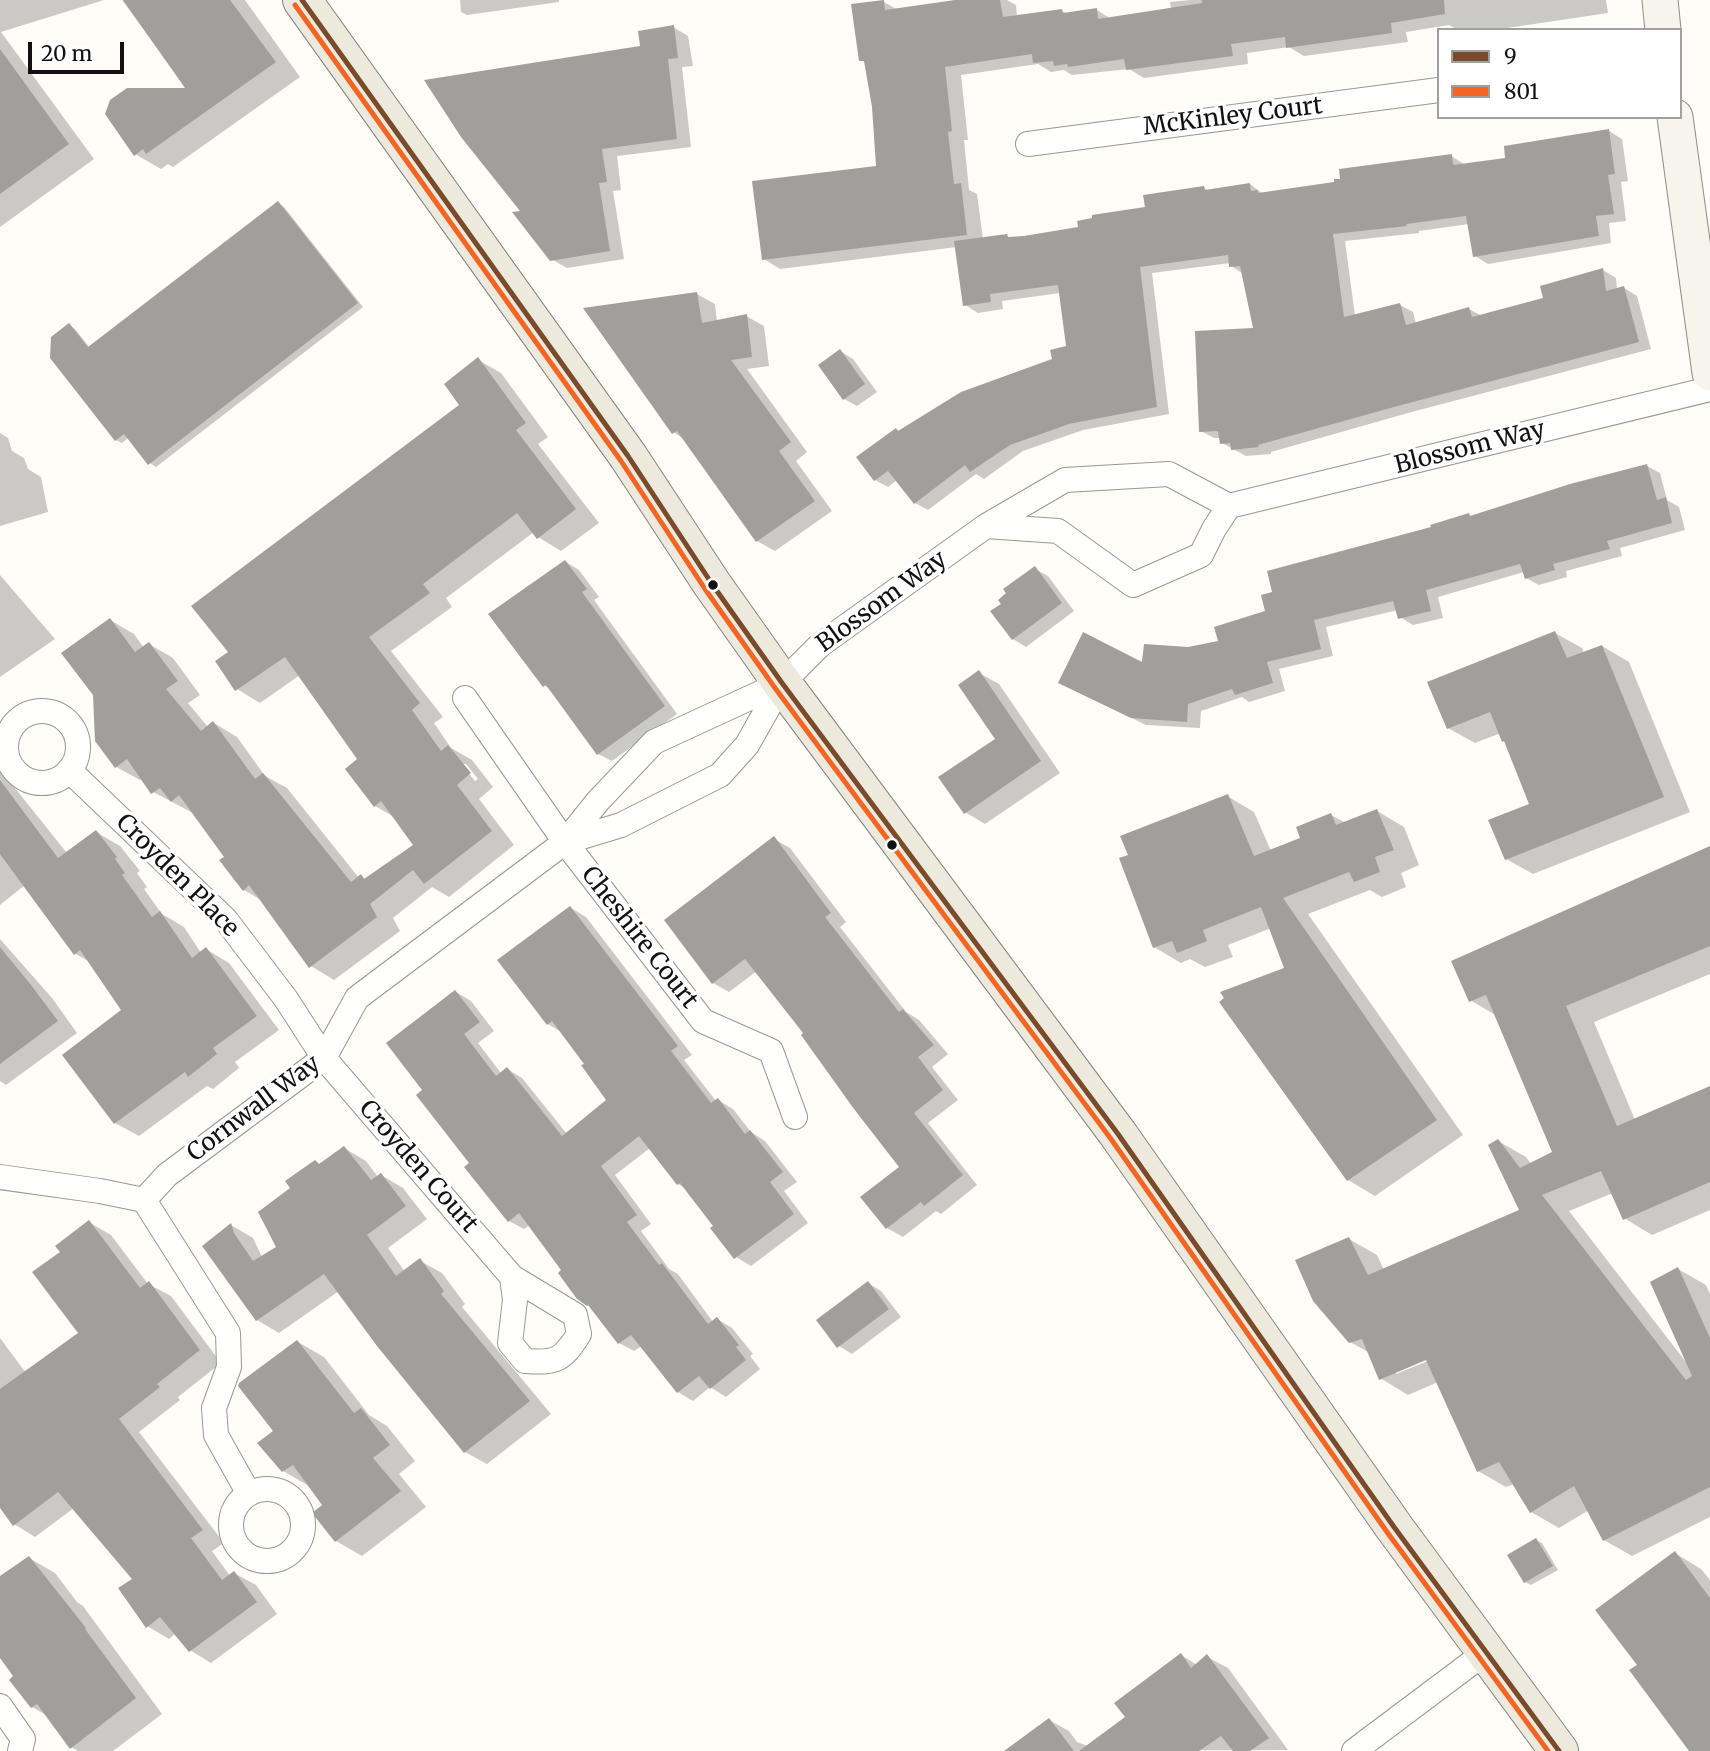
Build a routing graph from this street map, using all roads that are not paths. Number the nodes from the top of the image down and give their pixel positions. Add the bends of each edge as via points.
1 (302, 0) edge
2 (1660, 0) edge
3 (1664, 28) edge
4 (1437, 90) edge
5 (1675, 119) edge
6 (1028, 144) dead end
7 (1710, 373) edge
8 (1710, 389) edge
9 (1229, 506) junction
10 (986, 526) junction
11 (782, 683) junction
12 (465, 698) dead end
13 (69, 771) dead end
14 (565, 842) junction
15 (324, 1058) junction
16 (794, 1117) dead end
17 (0, 1177) edge
18 (144, 1200) junction
19 (512, 1277) dead end
20 (249, 1494) dead end
21 (1486, 1652) junction
22 (0, 1706) edge
23 (20, 1751) edge
24 (1354, 1751) edge
25 (1559, 1751) edge

1 - 11 main road via 628,456
2 - 3 main road
4 - 6 street, McKinley Court
5 - 7 main road
8 - 9 street, Blossom Way
9 - 10 street, Blossom Way via 1170,474 1065,480
9 - 10 street via 1201,555 1133,584 1058,530
10 - 11 street, Blossom Way via 820,645
11 - 14 street, Cornwall Way via 654,742
11 - 14 street, Cornwall Way via 747,745 720,775 621,825
11 - 21 main road via 1134,1156
12 - 14 street, Cheshire Court
13 - 15 street, Croyden Place via 226,920
14 - 15 street, Cornwall Way via 356,998
14 - 16 street, Cheshire Court via 703,1021 771,1051
15 - 18 street, Cornwall Way via 167,1175
15 - 19 street, Croyden Court
17 - 18 street
18 - 20 street via 228,1333 229,1367 214,1408 216,1435
21 - 24 street
21 - 25 main road
22 - 23 street via 23,1739

